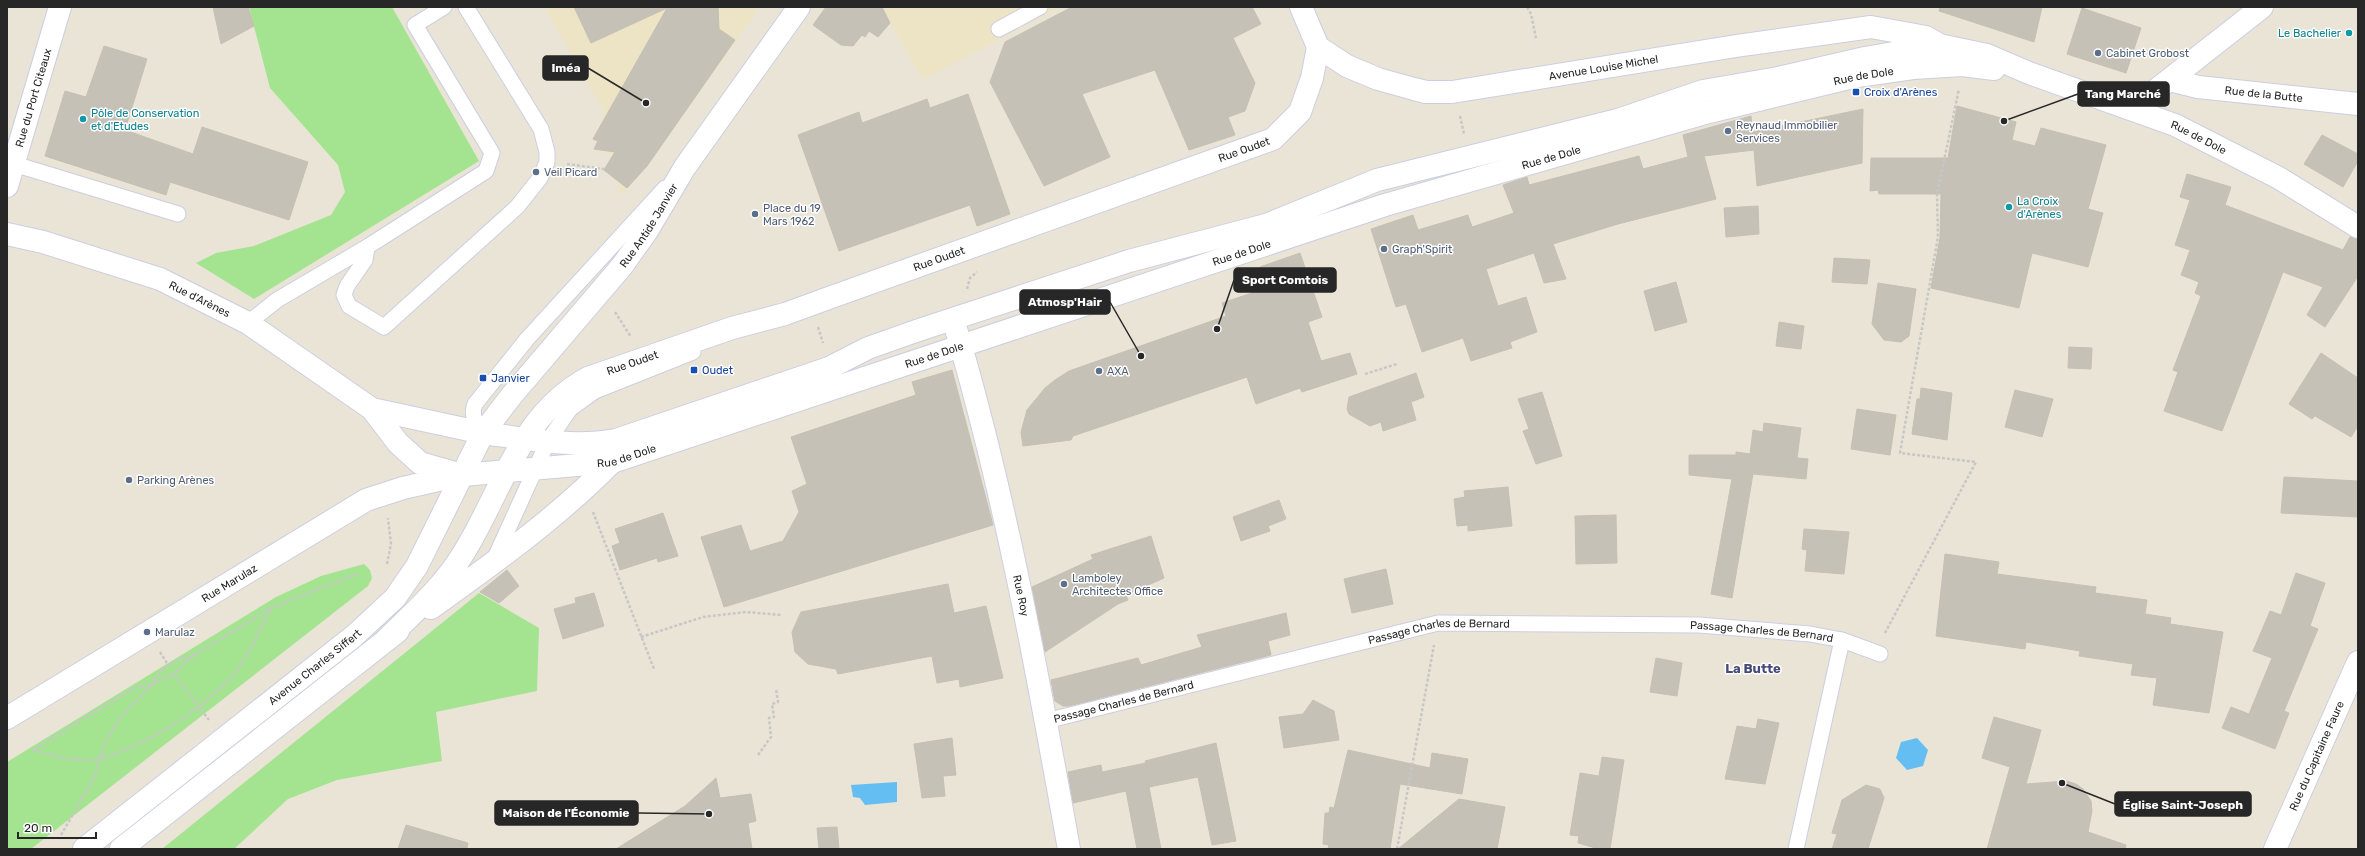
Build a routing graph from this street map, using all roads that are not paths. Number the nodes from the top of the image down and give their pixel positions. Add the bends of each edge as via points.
1 (444, 7) edge
2 (466, 7) edge
3 (799, 7) edge
4 (1040, 7) edge
5 (1301, 7) edge
6 (2262, 7) edge
7 (59, 8) edge
8 (999, 29) dead end
9 (1939, 45) junction
10 (1318, 47) junction
11 (2029, 73) junction
12 (2170, 80) junction
13 (2356, 103) edge
14 (2132, 109) junction
15 (14, 164) junction
16 (7, 186) edge
17 (178, 214) dead end
18 (2358, 226) edge
19 (7, 234) edge
20 (368, 247) junction
21 (786, 314) junction
22 (953, 319) junction
23 (248, 323) junction
24 (961, 345) junction
25 (372, 409) junction
26 (483, 433) junction
27 (523, 438) junction
28 (548, 441) junction
29 (612, 462) junction
30 (537, 469) junction
31 (506, 471) junction
32 (462, 475) junction
33 (492, 564) junction
34 (386, 640) junction
35 (1842, 640) junction
36 (1877, 653) road end
37 (2358, 662) edge
38 (7, 718) edge
39 (1046, 721) junction
40 (84, 849) edge
41 (121, 849) edge
42 (1069, 849) edge
43 (1796, 849) edge
44 (2275, 849) edge

1 - 20 lane via 415,25 492,153 486,171
2 - 20 lane via 541,129 547,152 540,178 517,207 384,327 349,306 344,295 347,286 365,260
3 - 26 main road, Rue Antide Janvier via 685,167 647,231 622,266 517,389
4 - 8 lane
5 - 10 main road
6 - 12 main road
7 - 15 main road, Rue du Port Citeaux
9 - 10 main road, Avenue Louise Michel via 1926,37 1871,27 1445,92 1426,92 1378,80 1347,66
9 - 11 main road, Rue de Dole via 1987,56
9 - 22 main road, Rue de Dole via 1703,91 1618,120 1377,180 1266,225 1129,261
10 - 21 main road, Rue Oudet via 1312,78 1300,112 1273,139
11 - 14 main road, Rue de Dole
11 - 24 main road, Rue de Dole via 1962,65 1913,68 1857,76 1710,112 1385,205
12 - 13 main road, Rue de la Butte via 2198,87
12 - 14 main road
14 - 18 main road, Rue de Dole via 2175,125 2280,178
15 - 16 main road, Rue du Port Citeaux
15 - 17 lane
19 - 23 main road, Rue d'Arènes via 43,242 160,279
20 - 23 lane via 277,300
21 - 27 main road, Rue Oudet via 732,328 588,378 574,385 550,405
21 - 28 lane via 595,391 570,409
22 - 24 main road, Rue Roy
22 - 28 main road, Rue de Dole via 868,348 829,368 616,440 592,444
23 - 25 main road, Rue d'Arènes
24 - 29 main road, Rue de Dole
24 - 39 main road, Rue Roy via 996,484
25 - 26 main road, Rue d'Arènes
25 - 32 main road, Rue d'Arènes via 398,444 420,463
26 - 27 main road, Rue de Dole
26 - 32 main road, Avenue Charles Siffert
27 - 28 main road, Rue de Dole
27 - 31 main road, Avenue Charles Siffert
28 - 30 lane
29 - 30 main road, Rue de Dole
29 - 33 main road, Avenue Charles Siffert via 590,484
30 - 31 main road, Rue de Dole
30 - 33 lane
31 - 32 main road, Rue de Dole
31 - 34 main road, Avenue Charles Siffert via 462,556 443,581
32 - 38 main road, Rue Marulaz via 403,488 366,500
32 - 40 main road, Avenue Charles Siffert via 417,566 395,598 378,615
33 - 34 main road, Avenue Charles Siffert
34 - 41 main road, Avenue Charles Siffert
35 - 36 lane, Passage Charles de Bernard
35 - 39 lane, Passage Charles de Bernard via 1810,634 1699,626 1438,623
35 - 43 lane, Passage Charles de Bernard
37 - 44 main road, Rue du Capitaine Faure
39 - 42 main road, Rue Roy

